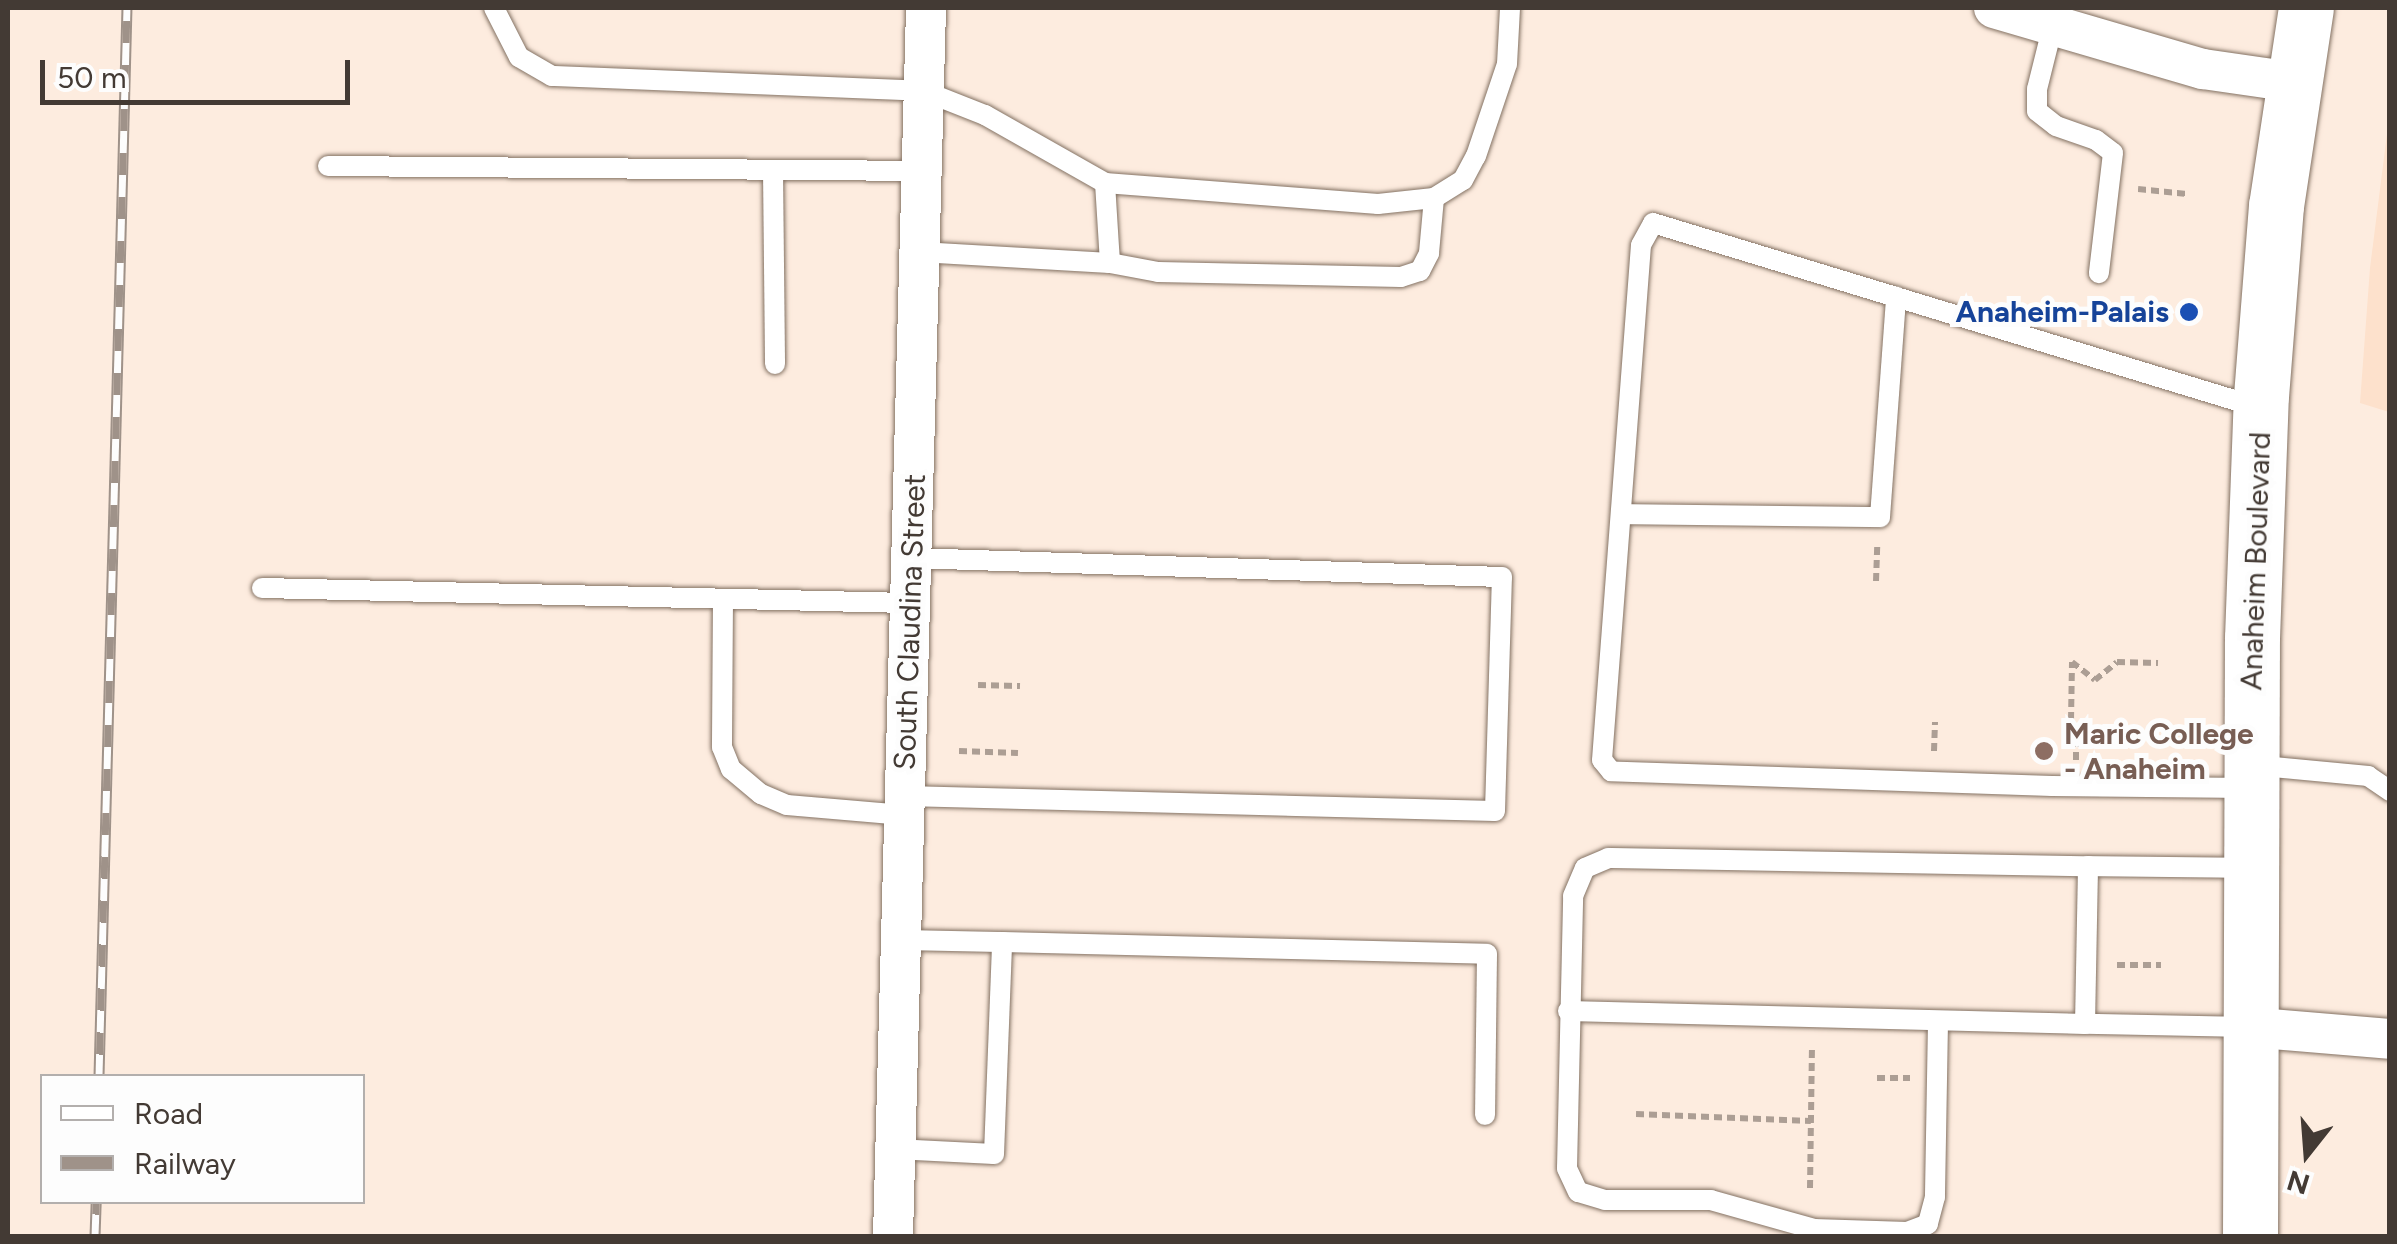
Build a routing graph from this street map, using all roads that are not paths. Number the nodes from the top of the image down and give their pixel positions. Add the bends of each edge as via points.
1 (494, 8) edge
2 (926, 8) edge
3 (1510, 8) edge
4 (1994, 8) edge
5 (2306, 8) edge
6 (2053, 25) junction
7 (2293, 82) junction
8 (924, 91) junction
9 (328, 166) dead end
10 (774, 170) junction
11 (922, 171) junction
12 (1105, 183) junction
13 (1434, 198) junction
14 (920, 252) junction
15 (1110, 264) junction
16 (2099, 272) dead end
17 (1896, 298) junction
18 (775, 364) dead end
19 (2261, 408) junction
20 (1620, 514) junction
21 (912, 558) junction
22 (262, 588) dead end
23 (723, 599) junction
24 (910, 603) junction
25 (2251, 776) junction
26 (2390, 791) edge
27 (904, 806) junction
28 (2088, 866) junction
29 (2250, 868) junction
30 (901, 940) junction
31 (1002, 942) junction
32 (1568, 1011) junction
33 (1938, 1022) junction
34 (2085, 1024) junction
35 (2248, 1027) junction
36 (2390, 1039) edge
37 (1484, 1114) dead end
38 (895, 1149) junction
39 (892, 1236) edge
40 (2250, 1236) edge

1 - 8 lane via 518,58 552,76
2 - 8 street, South Claudina Street
3 - 13 lane via 1508,64 1476,156 1462,180
4 - 6 street
5 - 7 main road, Anaheim Boulevard
6 - 7 street via 2203,70
6 - 16 lane via 2037,112 2112,153
7 - 19 main road, Anaheim Boulevard
8 - 11 street, South Claudina Street
8 - 12 lane via 985,115
9 - 10 lane
10 - 11 lane
10 - 18 lane
11 - 14 street, South Claudina Street
12 - 13 lane via 1378,204
12 - 15 lane
13 - 15 lane via 1429,253 1420,271 1400,277 1158,272
14 - 15 lane
14 - 21 street, South Claudina Street
17 - 19 lane
17 - 20 lane via 1880,517
17 - 20 lane via 1653,223 1640,245
19 - 25 main road, Anaheim Boulevard
20 - 25 lane via 1602,760 1611,771 2052,786
21 - 24 street, South Claudina Street
21 - 27 lane via 1502,576 1497,752 1495,811
22 - 23 lane
23 - 24 lane
23 - 27 lane via 722,747 731,768 761,794 787,805
24 - 27 street, South Claudina Street
25 - 26 lane via 2368,776
25 - 29 main road, Anaheim Boulevard
27 - 30 street, South Claudina Street
28 - 29 lane
28 - 32 lane via 1608,858 1585,868 1573,896
28 - 34 lane
29 - 35 main road, Anaheim Boulevard
30 - 31 lane
30 - 38 street, South Claudina Street
31 - 37 lane via 1488,954
31 - 38 lane via 994,1154
32 - 33 lane
32 - 33 lane via 1567,1168 1578,1192 1605,1200 1712,1200 1814,1229 1907,1232 1928,1224 1935,1197
33 - 34 lane
34 - 35 lane
35 - 36 street
35 - 40 main road, Anaheim Boulevard
38 - 39 street, South Claudina Street

